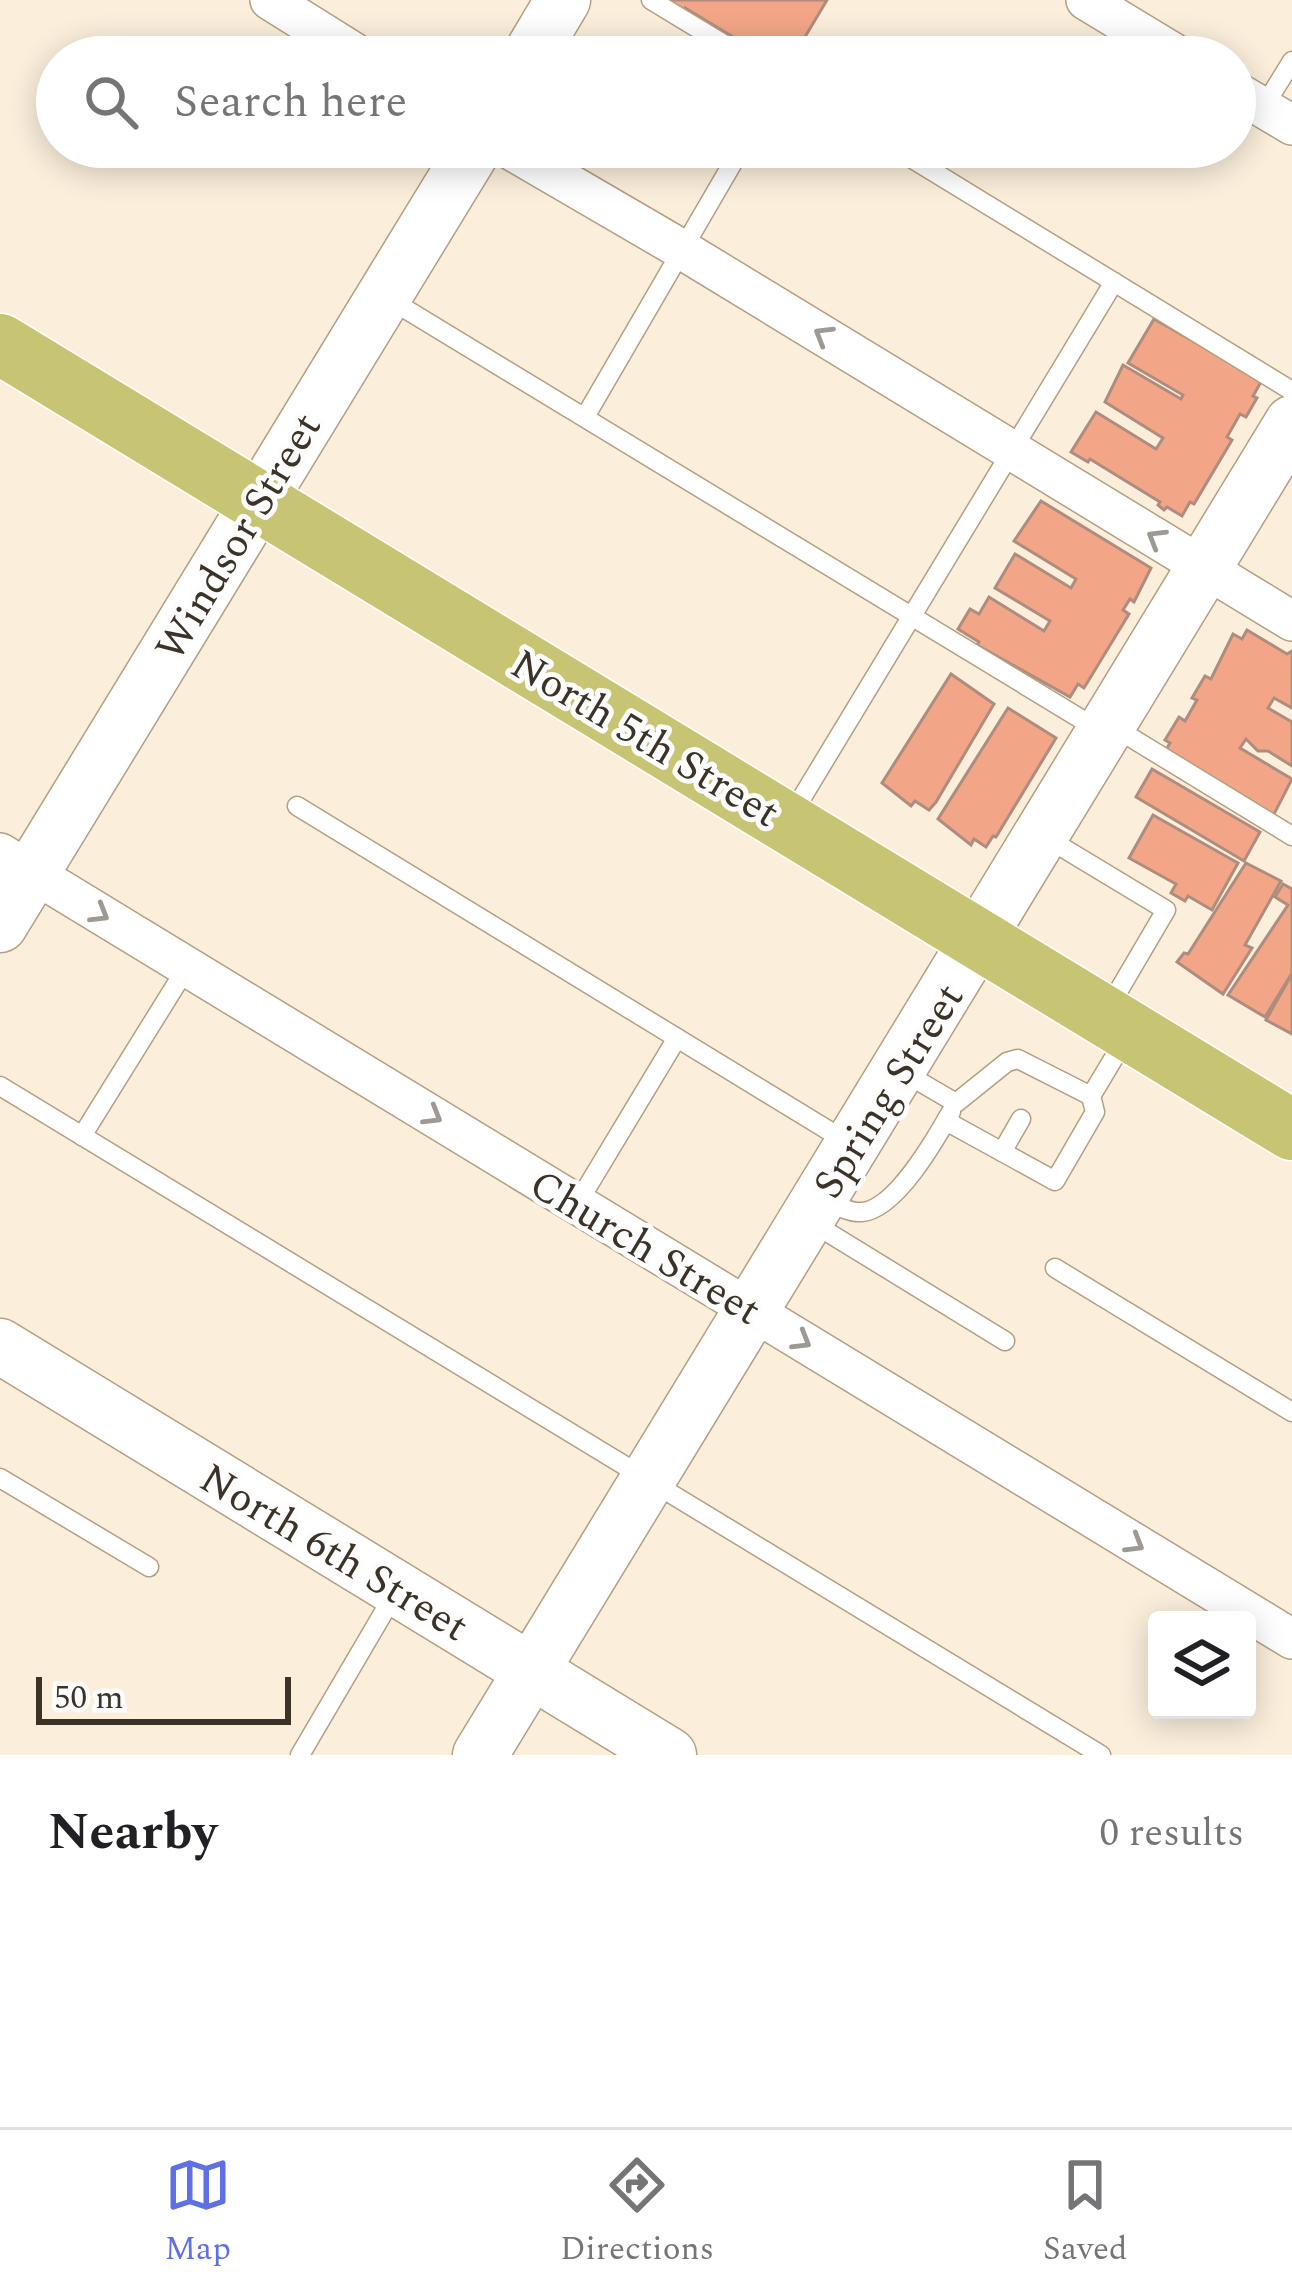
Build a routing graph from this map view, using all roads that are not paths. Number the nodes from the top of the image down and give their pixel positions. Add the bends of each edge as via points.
1 (563, 0) edge
2 (651, 0) edge
3 (1086, 0) edge
4 (285, 4) edge
5 (331, 36) edge
6 (542, 36) edge
7 (710, 36) edge
8 (1145, 36) edge
9 (1292, 61) edge
10 (1264, 108) edge
11 (462, 168) edge
12 (542, 168) edge
13 (729, 168) edge
14 (927, 168) edge
15 (681, 249) junction
16 (1114, 282) junction
17 (384, 296) junction
18 (0, 344) edge
19 (1292, 391) edge
20 (585, 417) junction
21 (1292, 423) edge
22 (1012, 450) junction
23 (258, 501) junction
24 (1205, 568) junction
25 (912, 616) junction
26 (1292, 621) edge
27 (1106, 728) junction
28 (297, 806) dead end
29 (787, 823) junction
30 (1041, 835) junction
31 (1292, 836) edge
32 (16, 863) edge
33 (0, 925) edge
34 (979, 940) junction
35 (188, 967) junction
36 (1117, 1024) junction
37 (677, 1038) junction
38 (899, 1070) junction
39 (0, 1086) edge
40 (1091, 1096) junction
41 (956, 1103) junction
42 (1022, 1119) dead end
43 (946, 1121) junction
44 (1292, 1130) edge
45 (82, 1136) junction
46 (853, 1145) junction
47 (1002, 1152) junction
48 (577, 1204) junction
49 (814, 1208) junction
50 (1055, 1268) dead end
51 (751, 1310) junction
52 (1005, 1341) dead end
53 (0, 1346) edge
54 (1292, 1412) edge
55 (0, 1478) edge
56 (647, 1479) junction
57 (149, 1567) dead end
58 (398, 1589) junction
59 (1292, 1640) edge
60 (532, 1671) junction
61 (300, 1755) edge
62 (480, 1755) edge
63 (669, 1755) edge
64 (1101, 1755) edge

1 - 6 main road
2 - 7 lane
3 - 8 street
4 - 5 street
9 - 10 lane
11 - 17 main road, Windsor Street
12 - 15 street
13 - 15 lane
14 - 16 lane
15 - 20 lane
22 -> 15 street
16 - 19 lane
16 - 22 lane
17 - 20 lane
17 - 23 main road, Windsor Street
18 - 23 main road, North 5th Street
20 - 25 lane
21 - 24 main road, Spring Street
24 -> 22 street
22 - 25 lane
23 - 29 main road, North 5th Street
23 - 32 main road, Windsor Street
24 - 26 street
24 - 27 main road, Spring Street
25 - 27 lane
25 - 29 lane
27 - 30 main road, Spring Street
27 - 31 lane
28 - 37 lane
29 - 34 main road, North 5th Street
30 - 34 main road, Spring Street
30 - 36 lane via 1166,910
32 - 33 main road, Windsor Street
32 -> 35 street, Church Street
34 - 36 main road, North 5th Street
34 - 38 main road, Spring Street
35 - 45 lane
35 -> 48 street, Church Street
36 - 40 lane
36 - 44 main road, North 5th Street
37 - 46 lane
37 - 48 lane
38 - 41 lane
38 - 46 main road, Spring Street
39 - 45 lane
40 - 41 lane via 1018,1058
40 - 47 lane via 1095,1112 1055,1181
41 - 43 lane
42 - 47 lane
43 - 47 lane
43 - 49 lane via 876,1209
45 - 56 lane
46 - 49 main road, Spring Street
48 - 51 street, Church Street
49 - 51 main road, Spring Street
49 - 52 lane
50 - 54 lane
51 - 56 main road, Spring Street
51 -> 59 street, Church Street
53 - 58 main road, North 6th Street
55 - 57 lane
56 - 60 main road, Spring Street
56 - 64 lane
58 - 60 main road, North 6th Street
58 - 61 lane
60 - 62 main road, Spring Street
60 - 63 main road, North 6th Street

